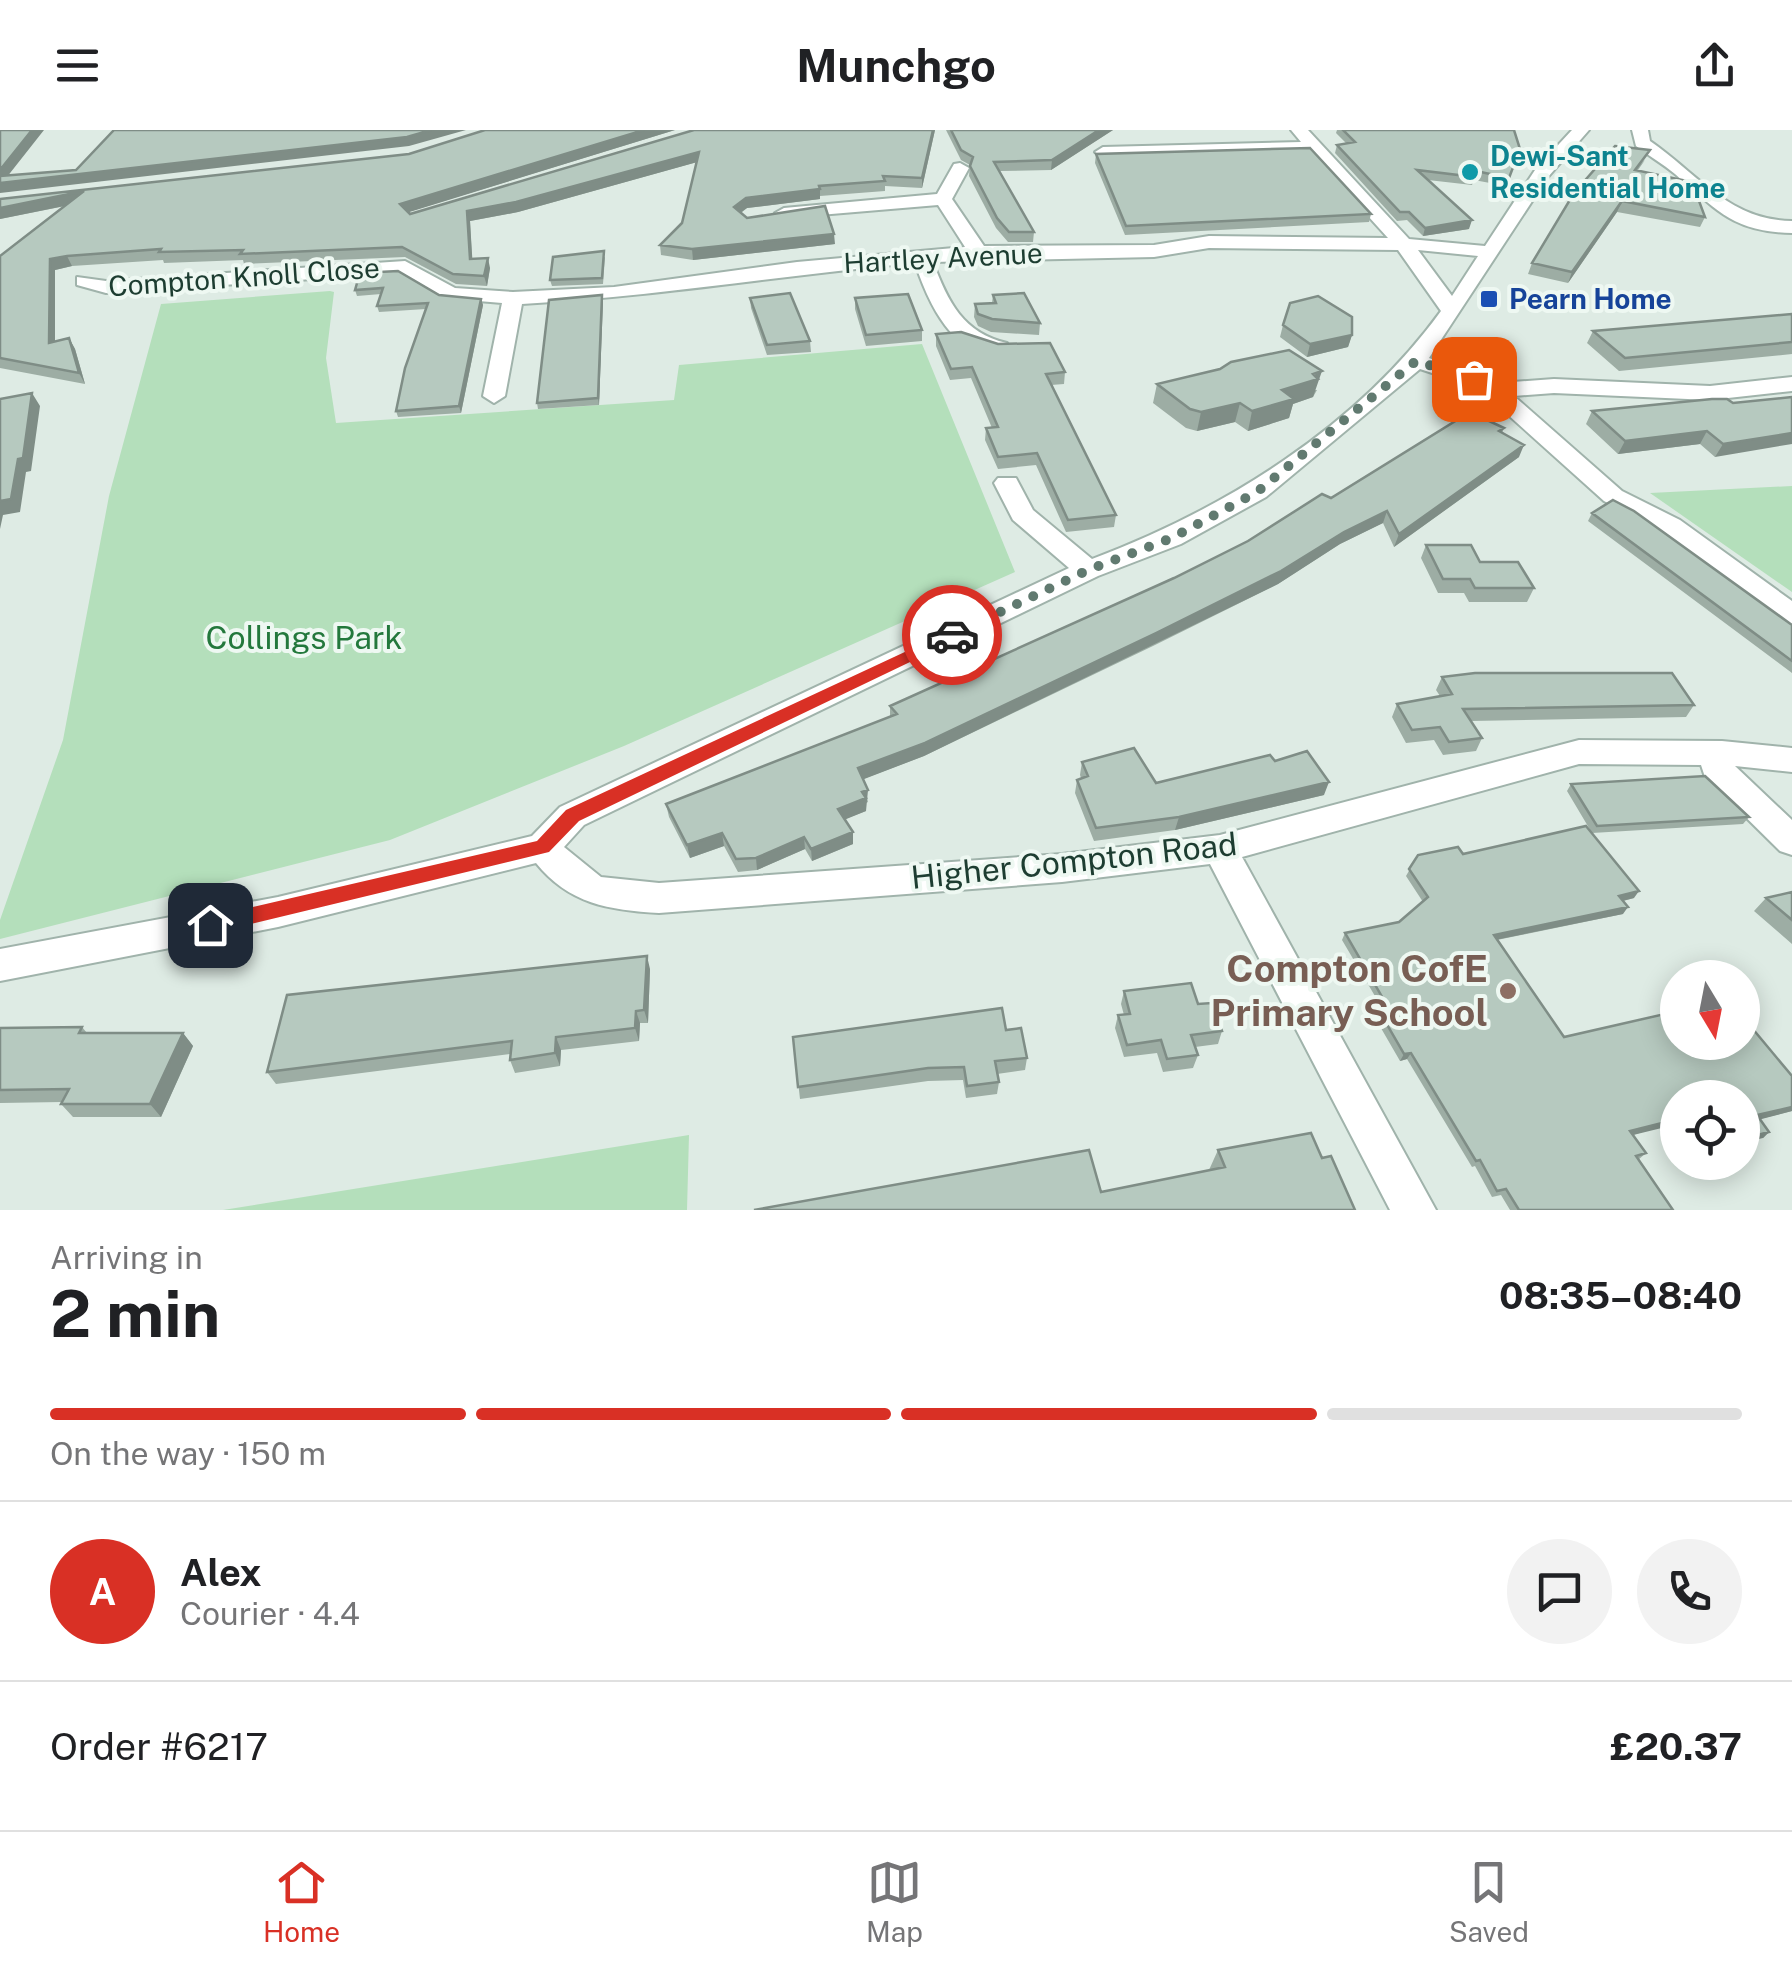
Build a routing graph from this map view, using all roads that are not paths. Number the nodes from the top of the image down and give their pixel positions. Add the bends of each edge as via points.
1 (1299, 130) edge
2 (1581, 130) edge
3 (1640, 130) edge
4 (1313, 146) junction
5 (1103, 152) edge
6 (960, 168) edge
7 (943, 199) junction
8 (770, 218) edge
9 (1792, 227) edge
10 (1404, 244) junction
11 (978, 252) junction
12 (1489, 253) junction
13 (922, 258) junction
14 (406, 267) joint
15 (84, 282) dead end
16 (513, 298) junction
17 (1452, 312) junction
18 (1027, 347) edge
19 (1416, 361) junction
20 (1792, 384) edge
21 (1494, 390) junction
22 (494, 396) dead end
23 (1007, 482) dead end
24 (1088, 570) junction
25 (1792, 615) edge
26 (1722, 753) junction
27 (1792, 760) edge
28 (1792, 842) edge
29 (542, 847) junction
30 (1220, 849) junction
31 (0, 965) edge
32 (1414, 1210) edge

1 - 4 street
2 - 12 street via 1541,174
3 - 9 street via 1642,143 1728,215 1753,226
4 - 5 street
4 - 10 street
6 - 7 street
7 - 8 street
7 - 11 street
10 - 11 street, Hartley Avenue via 1209,242 1154,251
10 - 12 street, Hartley Avenue
10 - 17 street
11 - 13 street, Hartley Avenue
12 - 17 street
13 - 16 street, Hartley Avenue
13 - 18 street via 940,307 967,338 993,348
14 - 15 street, Compton Knoll Close via 106,286
14 - 16 street, Hartley Avenue via 450,294
16 - 22 street
17 - 19 street
19 - 21 street
19 - 24 street via 1257,492 1172,538
20 - 21 street via 1710,392
21 - 25 street via 1614,496 1672,526
23 - 24 street via 1022,514
24 - 29 street via 572,816
26 - 27 street, Higher Compton Road
26 - 28 street via 1716,768
26 - 30 street, Higher Compton Road via 1579,752
29 - 30 street, Higher Compton Road via 564,874 598,894 659,898 1062,868
29 - 31 street via 278,912
30 - 32 street

